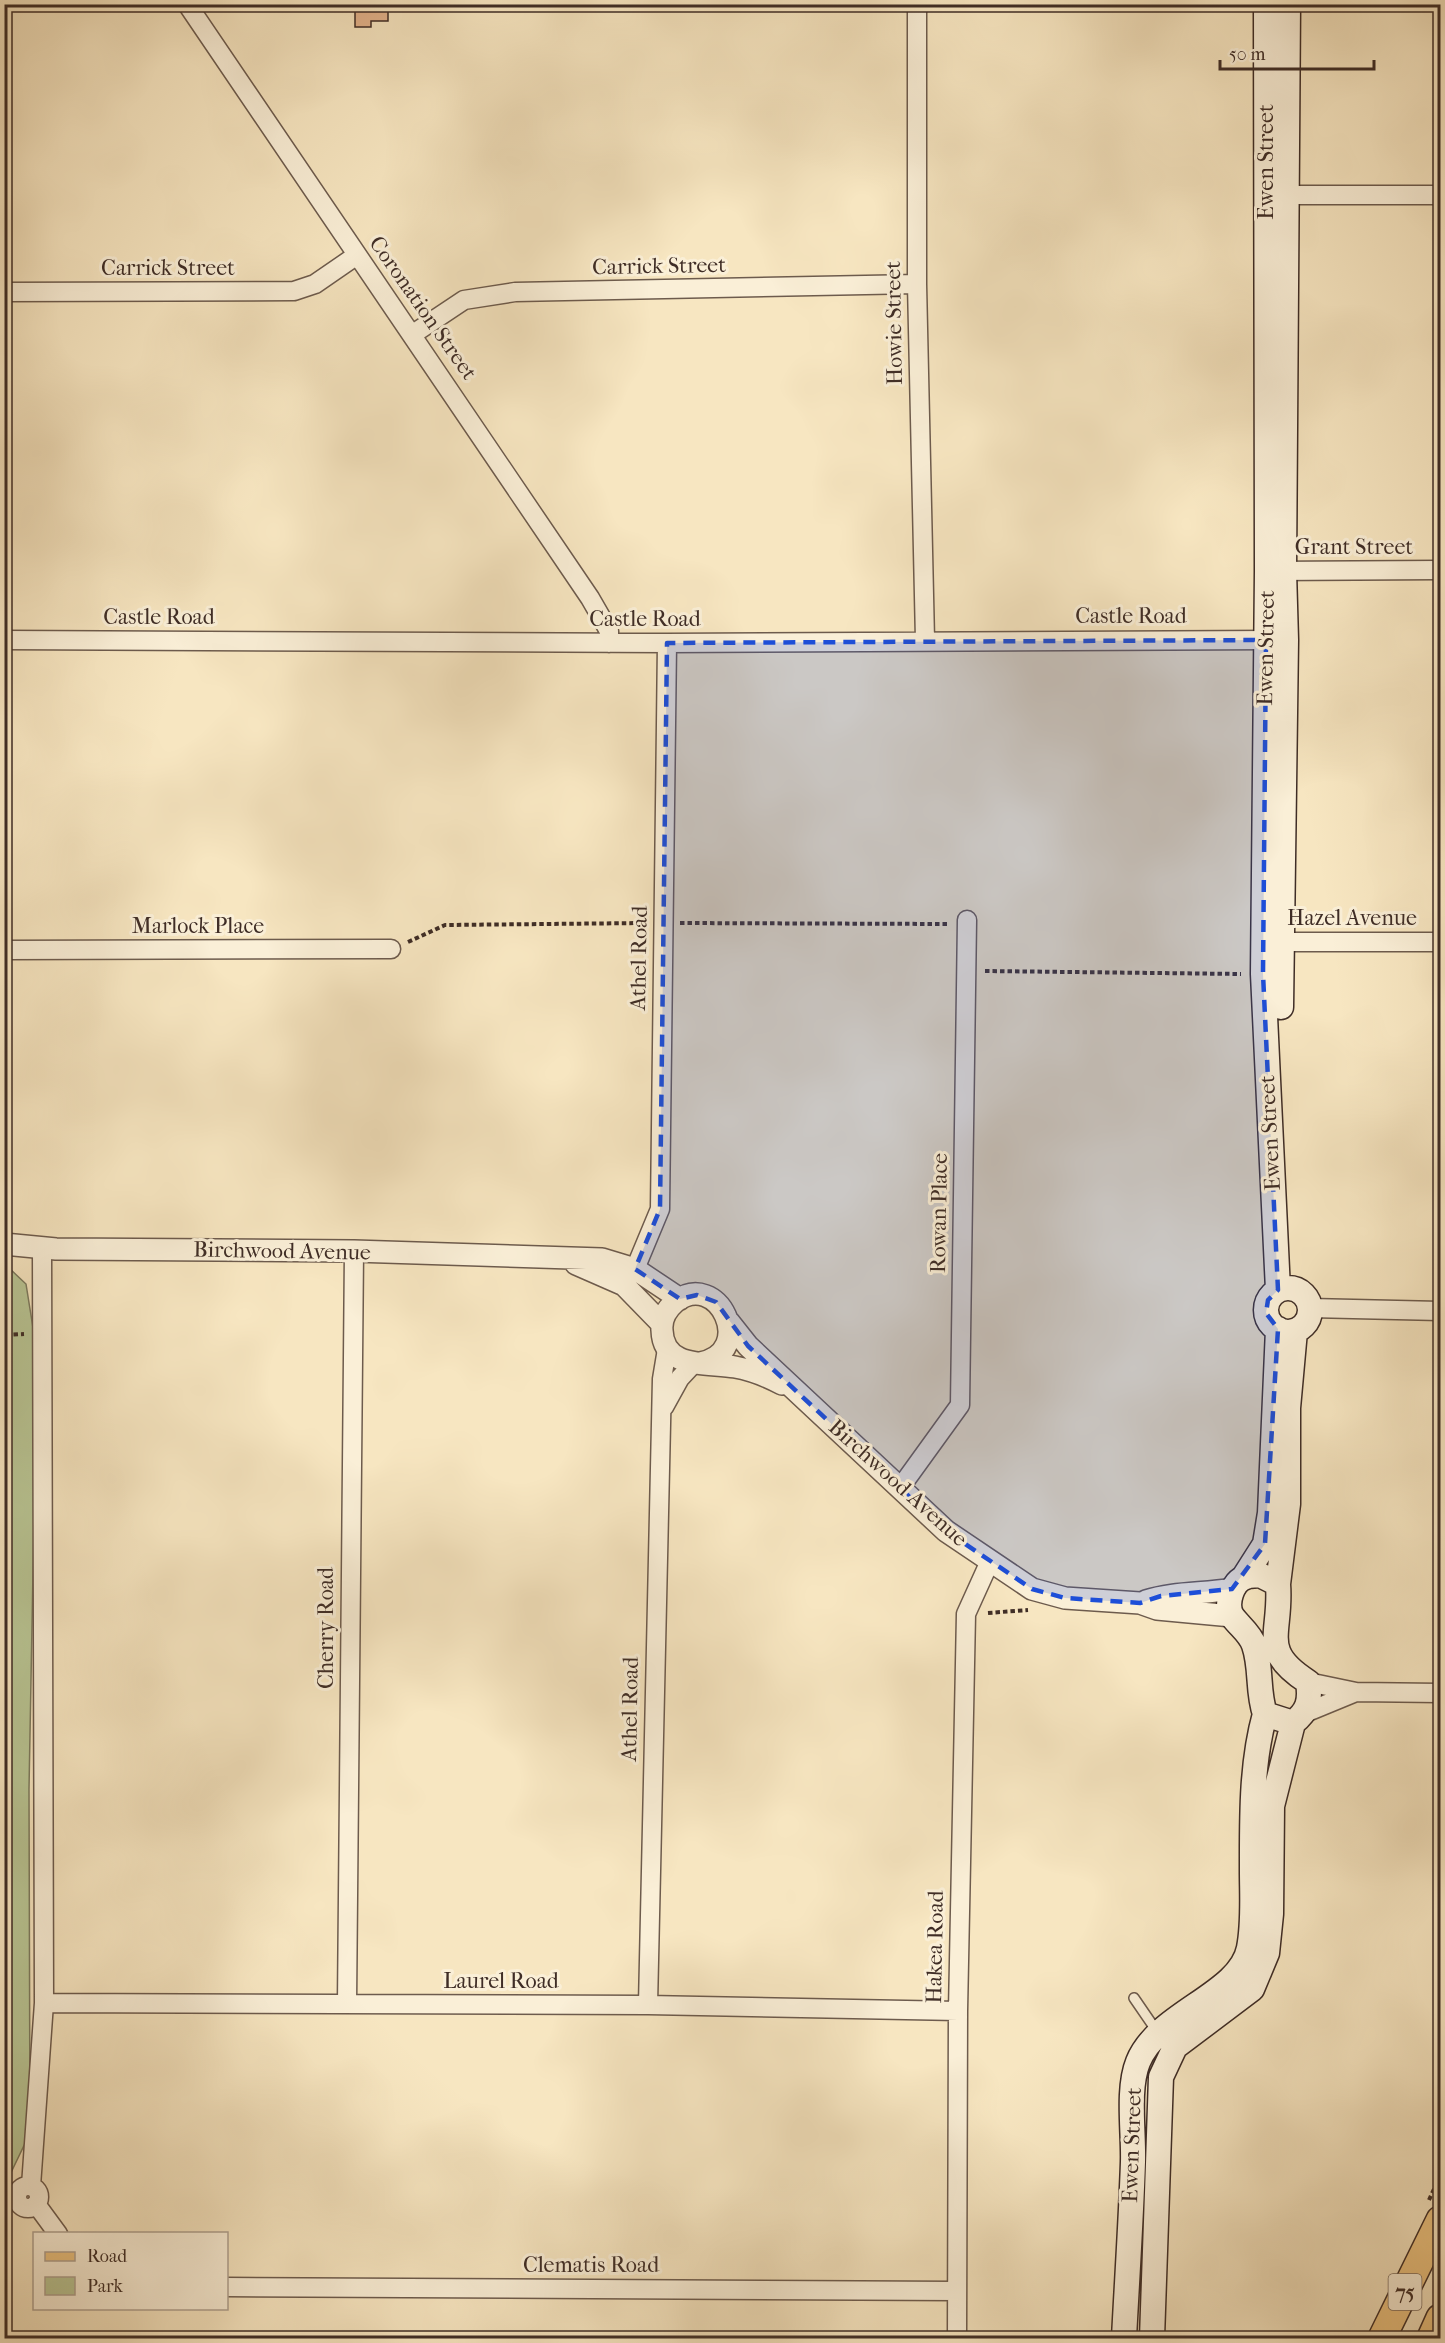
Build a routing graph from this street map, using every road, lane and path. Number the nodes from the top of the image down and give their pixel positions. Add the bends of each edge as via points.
1 (187, 4) edge
2 (917, 4) edge
3 (1266, 4) edge
4 (1288, 4) edge
5 (1276, 195) junction
6 (1440, 195) edge
7 (357, 255) junction
8 (917, 284) junction
9 (4, 292) edge
10 (413, 334) junction
11 (1440, 570) edge
12 (1275, 571) junction
13 (4, 640) edge
14 (925, 640) junction
15 (1276, 640) junction
16 (609, 643) junction
17 (667, 643) junction
18 (967, 920) dead end
19 (1272, 942) junction
20 (1440, 942) edge
21 (4, 950) edge
22 (391, 950) dead end
23 (966, 970) junction
24 (1263, 974) junction
25 (4, 1244) edge
26 (42, 1248) junction
27 (354, 1251) junction
28 (559, 1258) junction
29 (635, 1269) junction
30 (1285, 1289) junction
31 (680, 1299) junction
32 (1310, 1308) junction
33 (1440, 1311) edge
34 (4, 1322) edge
35 (729, 1322) junction
36 (662, 1324) junction
37 (1287, 1330) junction
38 (667, 1348) junction
39 (697, 1363) junction
40 (796, 1391) junction
41 (661, 1414) junction
42 (900, 1488) junction
43 (6, 1515) edge
44 (990, 1561) junction
45 (1238, 1583) junction
46 (1278, 1584) junction
47 (1140, 1603) junction
48 (1030, 1610) dead end
49 (966, 1614) junction
50 (1232, 1616) junction
51 (4, 1681) edge
52 (1308, 1682) junction
53 (1356, 1692) junction
54 (1440, 1693) edge
55 (1265, 1714) junction
56 (1299, 1718) junction
57 (1134, 1998) dead end
58 (44, 2003) junction
59 (347, 2004) junction
60 (648, 2005) junction
61 (958, 2012) junction
62 (1166, 2039) junction
63 (17, 2196) edge
64 (1440, 2220) edge
65 (57, 2232) edge
66 (228, 2287) edge
67 (956, 2291) junction
68 (1440, 2318) edge
69 (957, 2338) edge
70 (1124, 2338) edge
71 (1152, 2338) edge
72 (1382, 2338) edge
73 (1431, 2338) edge

1 - 7 street, Coronation Street
2 - 8 street, Howie Street
3 - 5 main road, Ewen Street
4 - 5 main road, Ewen Street
5 - 6 street
5 - 12 main road, Ewen Street
7 - 9 street, Carrick Street via 315,284 294,291
7 - 10 street, Coronation Street
8 - 10 street, Carrick Street via 515,292 464,300
8 - 14 street, Howie Street
10 - 16 street, Coronation Street via 590,598 609,631
11 - 12 street, Grant Street
12 - 15 main road, Ewen Street
13 - 16 street, Castle Road
14 - 15 street, Castle Road
14 - 17 street, Castle Road
15 - 19 main road, Ewen Street
16 - 17 street, Castle Road
17 - 29 street, Athel Road via 660,1209
18 - 23 street, Rowan Place
19 - 20 street, Hazel Avenue
19 - 24 main road, Ewen Street
19 - 30 main road, Ewen Street
21 - 22 street, Marlock Place
23 - 24 path
23 - 42 street, Rowan Place via 960,1405
24 - 30 main road, Ewen Street
25 - 26 street, Birchwood Avenue
26 - 27 street, Birchwood Avenue
26 - 58 street
27 - 28 street, Birchwood Avenue
27 - 59 street, Cherry Road
28 - 29 street, Birchwood Avenue via 602,1259
28 - 36 street, Birchwood Avenue via 624,1285
29 - 31 street, Birchwood Avenue
30 - 32 main road via 1305,1295
30 - 37 main road via 1269,1300 1266,1313 1272,1325
31 - 35 street, Birchwood Avenue via 691,1295 709,1298 724,1310
31 - 36 street via 669,1308
32 - 33 street
32 - 37 main road via 1307,1322
34 - 43 path
35 - 39 street via 722,1351
35 - 40 street, Birchwood Avenue via 748,1346
36 - 38 street
37 - 45 main road via 1265,1544
37 - 46 main road via 1288,1504
38 - 39 street, Birchwood Avenue via 676,1357
38 - 41 street, Athel Road
39 - 40 street, Birchwood Avenue via 759,1373
39 - 41 street, Athel Road via 680,1378
40 - 42 street, Birchwood Avenue
41 - 60 street, Athel Road
42 - 44 street, Birchwood Avenue via 946,1531
43 - 51 path
44 - 47 street, Birchwood Avenue via 1032,1589 1065,1598
44 - 49 street, Hakea Road
45 - 46 main road via 1260,1575
45 - 47 street, Birchwood Avenue via 1204,1594 1161,1596
45 - 50 main road via 1229,1605
46 - 52 main road via 1275,1647 1286,1668
47 - 50 street, Birchwood Avenue via 1158,1609
48 - 49 path
49 - 61 street, Hakea Road
50 - 55 main road, Ewen Street via 1254,1643 1260,1669 1259,1696
52 - 53 street
52 - 56 main road, Ewen Street via 1310,1696
53 - 54 street
53 - 56 street
55 - 56 main road
55 - 62 main road, Ewen Street via 1252,1806 1249,1950 1237,1974
56 - 62 main road, Ewen Street via 1272,1806 1268,1953 1252,1989
57 - 62 lane
58 - 59 street, Laurel Road
58 - 63 street
59 - 60 street, Laurel Road
60 - 61 street, Laurel Road
61 - 67 street, Hakea Road
62 - 70 main road, Ewen Street via 1138,2062 1133,2083
62 - 71 main road, Ewen Street via 1161,2077
63 - 65 street via 37,2192 36,2204
64 - 72 main road, 75
66 - 67 street, Clematis Road
67 - 69 street, Hakea Road
68 - 73 main road, 75

